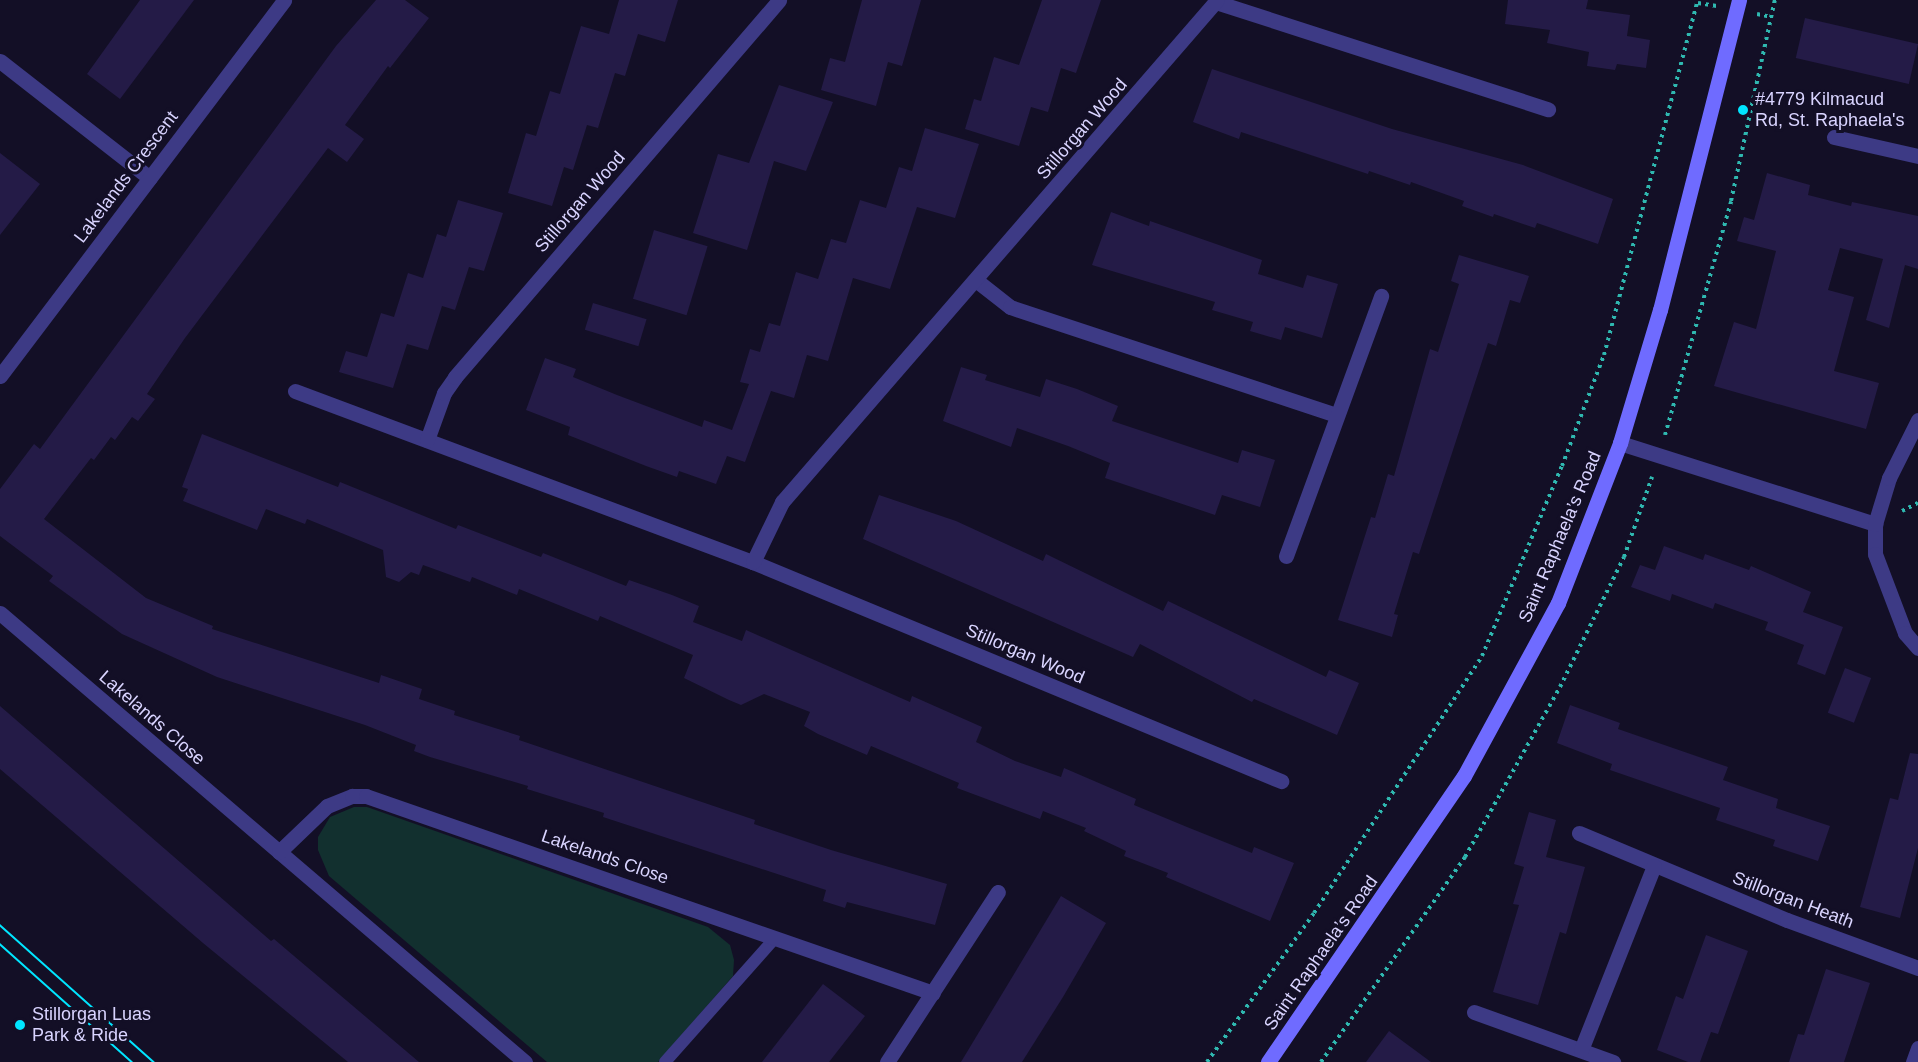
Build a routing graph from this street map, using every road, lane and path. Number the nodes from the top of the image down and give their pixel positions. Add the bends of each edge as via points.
1 (284, 0) edge
2 (779, 0) edge
3 (1698, 0) edge
4 (1739, 0) edge
5 (1775, 0) edge
6 (1217, 1) edge
7 (1771, 17) dead end
8 (0, 61) edge
9 (1548, 109) dead end
10 (1834, 137) dead end
11 (1918, 156) edge
12 (150, 178) junction
13 (976, 281) junction
14 (1381, 296) dead end
15 (0, 376) edge
16 (296, 391) dead end
17 (1337, 415) junction
18 (1918, 420) edge
19 (427, 440) junction
20 (1620, 443) junction
21 (1875, 524) junction
22 (1286, 556) dead end
23 (753, 562) junction
24 (0, 613) edge
25 (1918, 648) edge
26 (1281, 781) dead end
27 (1580, 833) dead end
28 (279, 852) junction
29 (1654, 866) junction
30 (998, 892) dead end
31 (775, 938) junction
32 (1918, 968) edge
33 (933, 993) junction
34 (1474, 1012) dead end
35 (1918, 1048) edge
36 (1581, 1050) junction
37 (525, 1062) edge
38 (665, 1062) edge
39 (887, 1062) edge
40 (1207, 1062) edge
41 (1268, 1062) edge
42 (1613, 1062) edge
43 (1913, 1062) edge

1 - 12 street, Lakelands Crescent
2 - 19 street, Stillorgan Wood via 455,377 444,393
3 - 40 path via 1604,355 1482,656 1314,913
4 - 20 street, Saint Raphaela’s Road via 1659,310
5 - 7 path
6 - 9 street, Stillorgan Wood
6 - 13 street, Stillorgan Wood
8 - 12 street
10 - 11 street
12 - 15 street, Lakelands Crescent
13 - 17 street via 1010,307
13 - 23 street, Stillorgan Wood via 782,502
14 - 17 street
16 - 19 street, Stillorgan Wood
17 - 22 street
18 - 21 street via 1889,478
19 - 23 street, Stillorgan Wood
20 - 21 street
20 - 41 street, Saint Raphaela’s Road via 1558,603 1464,776
21 - 25 street via 1875,554 1905,633
23 - 26 street, Stillorgan Wood
24 - 28 street, Lakelands Close
27 - 29 street, Stillorgan Heath
28 - 31 street, Lakelands Close via 327,806 346,797 366,795
28 - 37 street, Lakelands Close
29 - 32 street, Stillorgan Heath
29 - 36 street
30 - 33 street
31 - 33 street, Lakelands Close
31 - 38 lane
33 - 39 street
34 - 36 street
35 - 43 street
36 - 42 street

